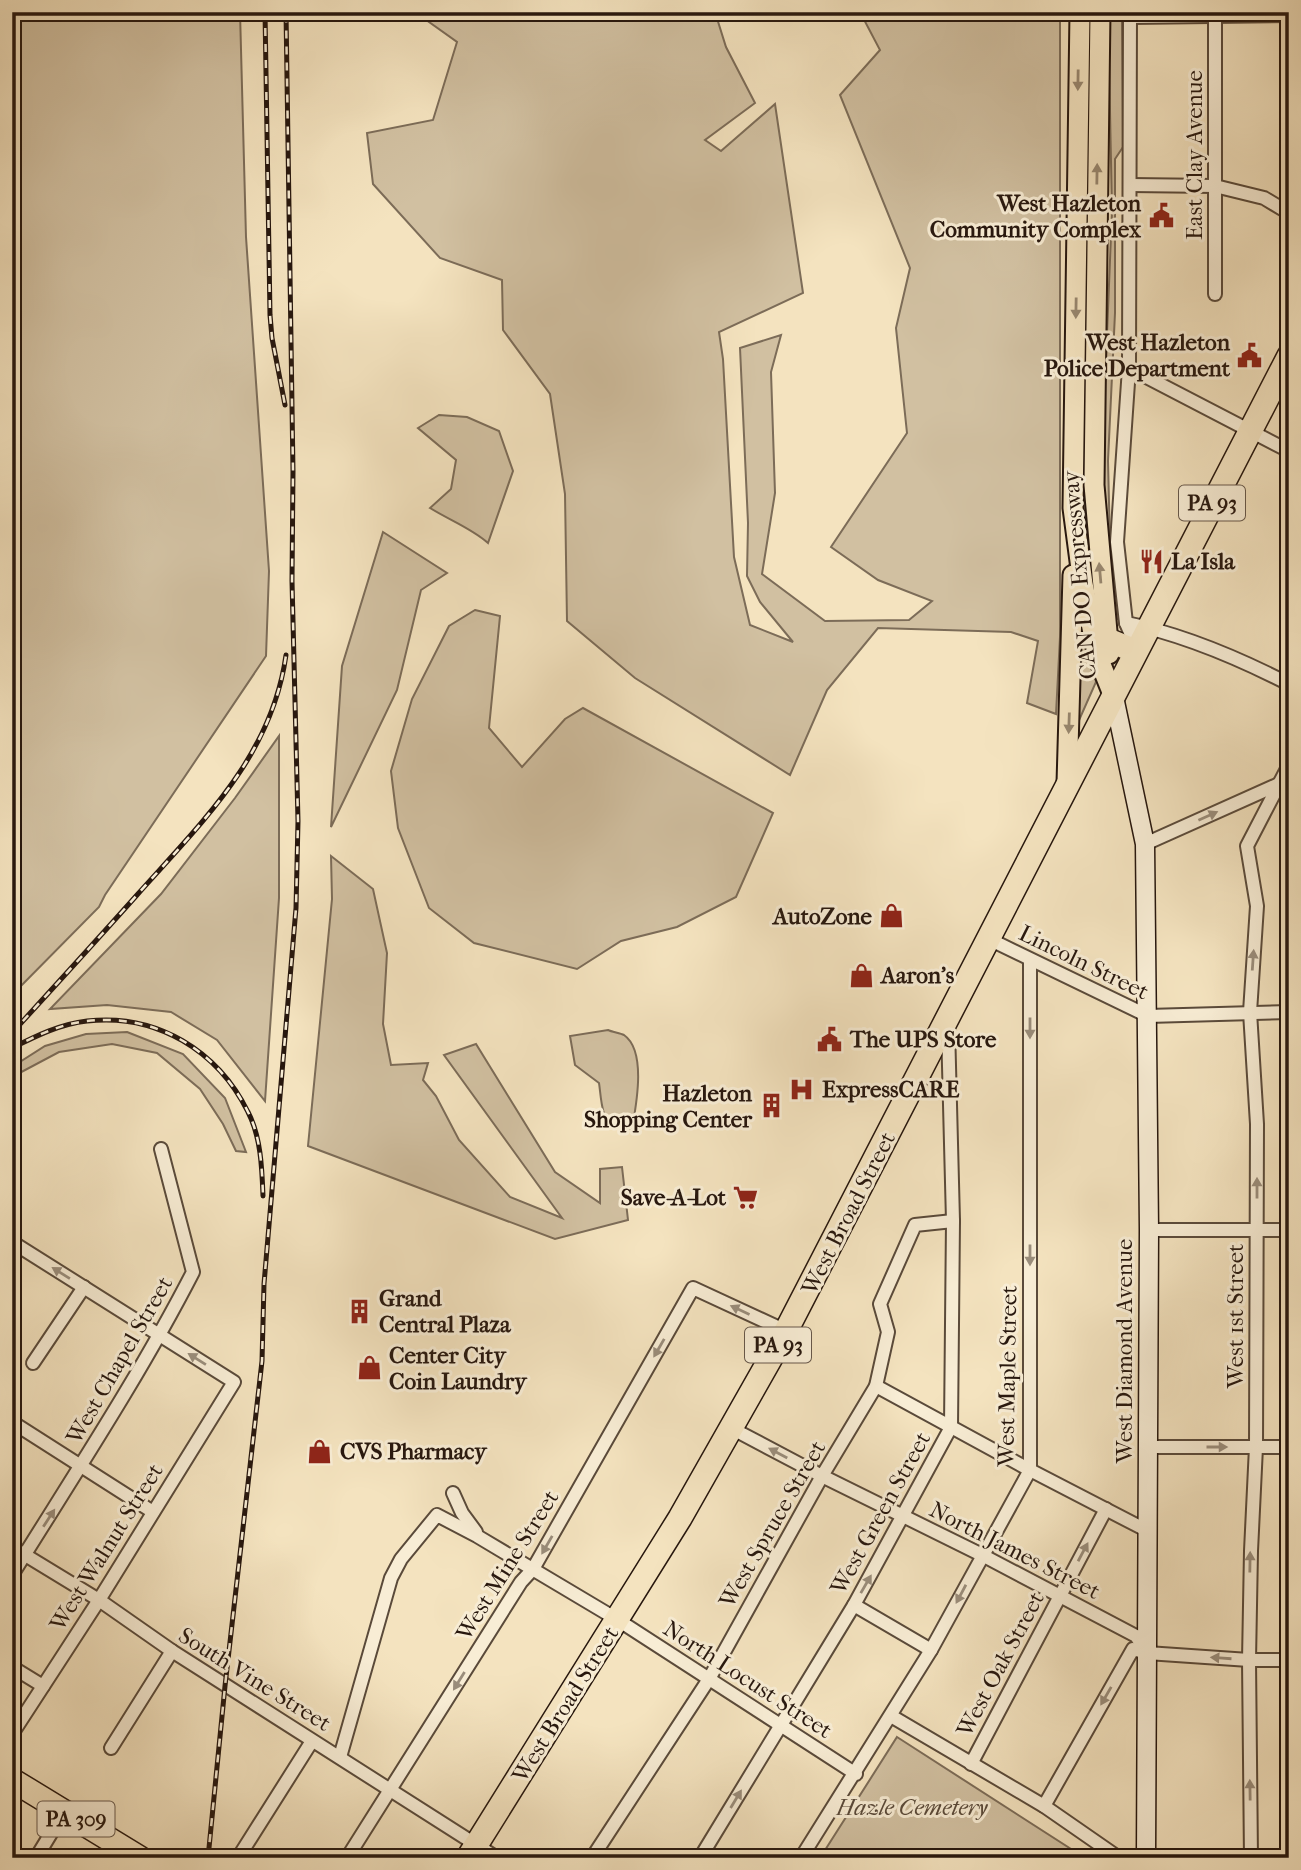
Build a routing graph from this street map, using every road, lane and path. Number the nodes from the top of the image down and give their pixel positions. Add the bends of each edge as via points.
1 (1080, 12) edge
2 (1100, 12) edge
3 (1215, 14) edge
4 (1130, 15) edge
5 (1289, 15) edge
6 (1130, 185) junction
7 (1214, 186) junction
8 (1289, 213) edge
9 (1215, 294) dead end
10 (1289, 356) edge
11 (1129, 368) junction
12 (1250, 430) junction
13 (1289, 451) edge
14 (1073, 508) junction
15 (1136, 637) junction
16 (1108, 640) junction
17 (1289, 684) edge
18 (1114, 696) junction
19 (1289, 765) edge
20 (1284, 781) edge
21 (1067, 783) junction
22 (1146, 844) junction
23 (989, 939) junction
24 (1030, 960) junction
25 (1250, 1012) junction
26 (1289, 1012) edge
27 (1148, 1016) junction
28 (947, 1021) junction
29 (161, 1149) dead end
30 (953, 1221) junction
31 (1149, 1230) junction
32 (1256, 1230) junction
33 (1289, 1230) edge
34 (12, 1241) edge
35 (84, 1287) junction
36 (786, 1331) junction
37 (160, 1336) junction
38 (33, 1363) dead end
39 (876, 1386) junction
40 (12, 1422) edge
41 (951, 1427) junction
42 (731, 1428) junction
43 (1149, 1447) junction
44 (1256, 1447) junction
45 (1289, 1447) edge
46 (82, 1466) junction
47 (1030, 1470) junction
48 (822, 1476) junction
49 (453, 1493) dead end
50 (1105, 1509) junction
51 (153, 1512) junction
52 (904, 1516) junction
53 (1148, 1531) junction
54 (477, 1536) junction
55 (12, 1547) edge
56 (25, 1555) junction
57 (982, 1555) junction
58 (533, 1569) junction
59 (12, 1575) edge
60 (1059, 1596) junction
61 (99, 1600) junction
62 (853, 1605) junction
63 (618, 1620) junction
64 (931, 1650) junction
65 (172, 1651) junction
66 (1147, 1653) junction
67 (1249, 1660) junction
68 (1289, 1660) edge
69 (12, 1667) edge
70 (709, 1679) junction
71 (43, 1686) junction
72 (891, 1716) junction
73 (781, 1725) junction
74 (12, 1734) edge
75 (312, 1741) junction
76 (111, 1748) dead end
77 (340, 1757) junction
78 (971, 1764) junction
79 (856, 1774) junction
80 (12, 1780) edge
81 (390, 1790) junction
82 (1044, 1806) junction
83 (64, 1812) junction
84 (472, 1851) edge
85 (36, 1858) edge
86 (140, 1858) edge
87 (238, 1858) edge
88 (347, 1858) edge
89 (497, 1858) edge
90 (592, 1858) edge
91 (700, 1858) edge
92 (801, 1858) edge
93 (1119, 1858) edge
94 (1146, 1858) edge
95 (1251, 1858) edge

1 -> 14 main road, CAN DO Expressway
16 -> 2 main road, CAN DO Expressway via 1094,485
3 - 4 street
3 - 5 street
3 - 7 street, East Clay Avenue
4 - 6 street
6 - 7 street
6 - 11 street
7 - 8 street via 1264,198
7 - 9 street, East Clay Avenue
10 - 12 highway, PA 93
11 - 12 street
11 - 15 street via 1117,542
12 - 13 street
12 - 15 highway, PA 93
14 - 18 main road, CAN DO Expressway via 1098,657
14 -> 21 main road
15 - 16 highway
15 - 17 street via 1244,661
15 - 18 highway, PA 93
16 - 18 main road, CAN DO Expressway
18 - 21 highway, West Broad Street / PA 93
18 - 22 street, West Diamond Avenue
19 - 20 street, West 1st Street
22 -> 20 street
25 -> 20 street, West 1st Street via 1257,906 1247,846
21 - 23 highway, West Broad Street / PA 93
22 - 27 street, West Diamond Avenue
23 - 24 street, Lincoln Street
23 - 28 highway, West Broad Street / PA 93
24 - 27 street, Lincoln Street
24 -> 47 street, West Maple Street
25 - 26 street, Lincoln Street
25 - 27 street, Lincoln Street
32 -> 25 street, West 1st Street via 1257,1124
27 - 31 street, West Diamond Avenue
28 - 30 street, West Green Street
28 - 36 highway, West Broad Street / PA 93
29 - 37 street, West Chapel Street via 193,1272
30 - 39 street, West Spruce Street via 915,1226 880,1304 888,1332
30 - 41 street, West Green Street
31 - 32 street
31 - 43 street, West Diamond Avenue
32 - 33 street
32 - 44 street, West 1st Street
35 -> 34 street
35 - 37 street
35 - 38 street
36 - 42 highway, West Broad Street / PA 93
36 -> 58 street, West Mine Street via 693,1288
37 - 46 street, West Chapel Street
51 -> 37 street, West Walnut Street via 234,1382
39 - 41 street
39 - 48 street, West Spruce Street
40 - 46 street
41 - 47 street
41 - 52 street, West Green Street
48 -> 42 street, North James Street
42 - 63 highway, West Broad Street / PA 93
43 -> 44 street
43 - 53 street, West Diamond Avenue
44 - 45 street
67 -> 44 street, West 1st Street
46 - 51 street
56 -> 46 street, West Chapel Street
47 - 50 street
47 - 57 street, West Maple Street
48 - 52 street, North James Street
48 - 70 street, West Spruce Street
49 - 54 street
50 - 53 street
60 -> 50 street, West Oak Street
51 - 61 street, West Walnut Street
52 - 57 street, North James Street
62 -> 52 street, West Green Street
53 - 66 street, West Diamond Avenue
54 - 58 street, North Locust Street
54 - 77 street, North Locust Street via 437,1515 401,1559 391,1578
55 - 56 street, South Vine Street
56 - 59 street, West Chapel Street
56 - 61 street, South Vine Street
57 - 60 street, North James Street
57 -> 64 street, West Maple Street
58 - 63 street, North Locust Street
58 -> 81 street, West Mine Street
60 - 66 street, North James Street via 1136,1636
60 - 78 street, West Oak Street
61 - 65 street, South Vine Street
61 - 71 street, West Walnut Street
62 - 64 street
62 - 73 street, West Green Street
63 - 70 street, North Locust Street
63 - 84 highway, West Broad Street / PA 93
64 - 72 street, West Maple Street
65 - 75 street, South Vine Street
65 - 76 street
67 -> 66 street
66 -> 82 street via 1133,1649
66 - 94 street, West Diamond Avenue
67 - 68 street
95 -> 67 street, West 1st Street
69 - 71 street
70 - 73 street, North Locust Street
70 - 90 street, West Spruce Street
71 - 74 street, West Walnut Street
72 - 78 street
72 - 79 street, West Maple Street
73 - 79 street, North Locust Street
91 -> 73 street, West Green Street
75 - 77 street, South Vine Street
75 - 87 street
77 - 81 street, South Vine Street
78 - 82 street
79 - 92 street, West Maple Street
80 - 83 highway, PA 309
81 - 84 street, South Vine Street
81 - 88 street, West Mine Street
82 - 93 street
83 - 85 street
83 - 86 highway, PA 309
84 - 89 street, South Vine Street

